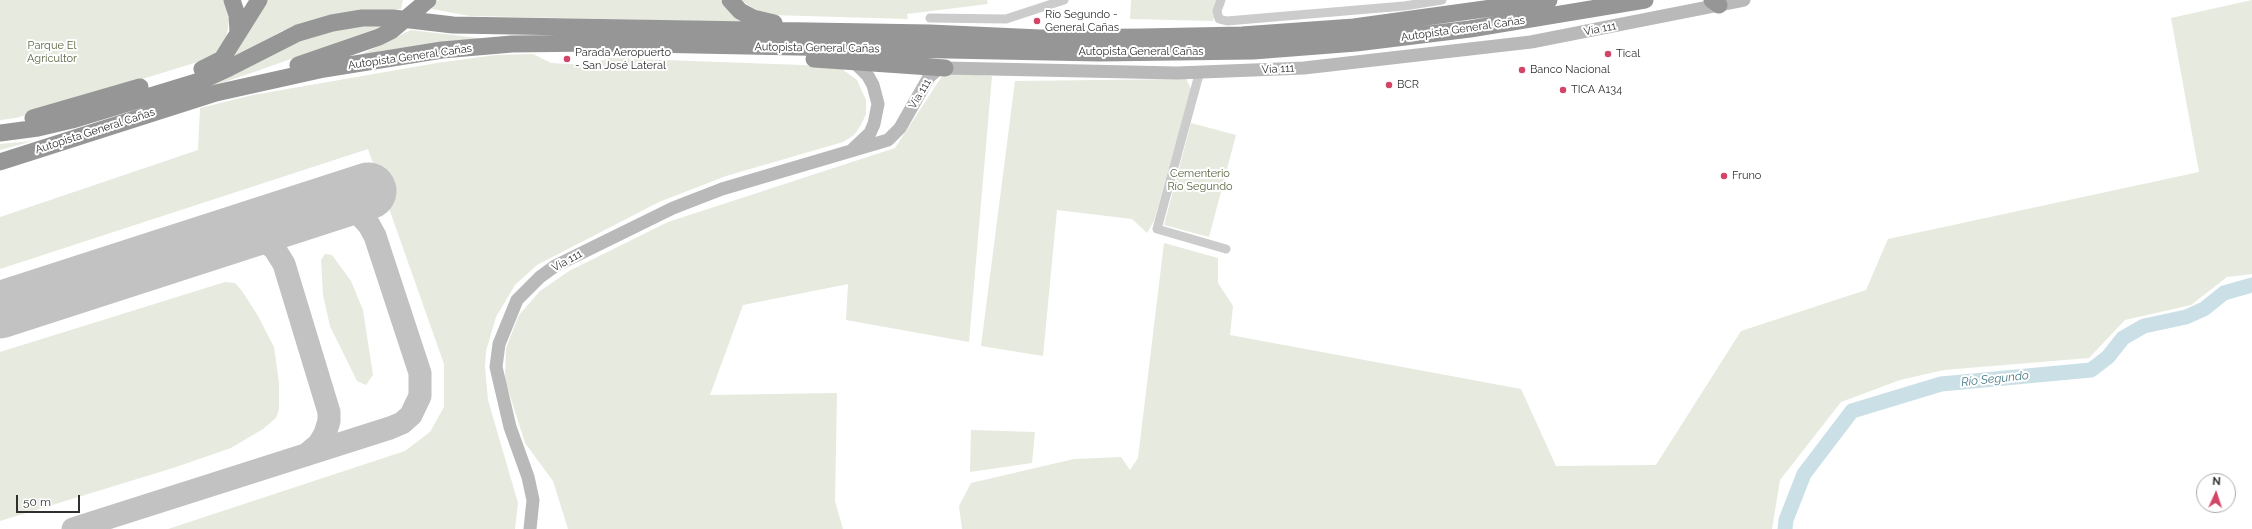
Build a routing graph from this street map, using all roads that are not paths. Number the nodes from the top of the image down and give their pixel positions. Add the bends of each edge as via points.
1 (232, 0) edge
2 (259, 0) edge
3 (408, 0) edge
4 (428, 0) edge
5 (730, 0) edge
6 (1064, 0) edge
7 (1221, 0) edge
8 (1442, 0) edge
9 (1549, 0) edge
10 (1645, 0) edge
11 (1744, 0) edge
12 (1715, 3) edge
13 (405, 19) junction
14 (930, 25) junction
15 (238, 32) junction
16 (660, 45) junction
17 (854, 62) junction
18 (945, 68) junction
19 (1200, 72) junction
20 (216, 93) junction
21 (0, 128) edge
22 (0, 133) edge
23 (45, 146) junction
24 (847, 152) junction
25 (0, 158) edge
26 (0, 162) edge
27 (1226, 249) dead end
28 (530, 529) edge

1 - 15 highway via 237,14
2 - 15 highway
3 - 13 highway
4 - 13 highway
5 - 14 highway via 740,11 767,22
6 - 14 street via 1006,18
7 - 8 street via 1217,11 1219,19 1227,21 1404,6
9 - 14 highway, Autopista General Cañas via 1354,27 1242,35 1040,38
10 - 16 highway, Autopista General Cañas via 1470,29 1356,43 1253,51 1098,53
11 - 12 main road, Vía 111
12 - 19 main road, Vía 111 via 1548,39 1428,55 1298,68
13 - 14 highway, Autopista General Cañas via 453,25
13 - 20 highway via 379,38
13 - 22 highway, Autopista General Cañas via 362,18 298,32 203,80 72,120
15 - 21 highway via 222,59 205,69
16 - 17 highway
16 - 20 highway, Autopista General Cañas via 512,44 442,50 324,69
17 - 18 highway
17 - 24 main road, Vía 111 via 873,85 877,109 870,133
18 - 19 main road, Vía 111
18 - 24 main road, Vía 111 via 937,70 929,77 893,137 878,145
19 - 27 street via 1157,229
20 - 23 highway, Autopista General Cañas
23 - 25 main road
23 - 26 highway, Autopista General Cañas
24 - 28 main road, Vía 111 via 722,189 673,208 555,266 517,300 499,344 496,367 510,427 528,477 533,500

